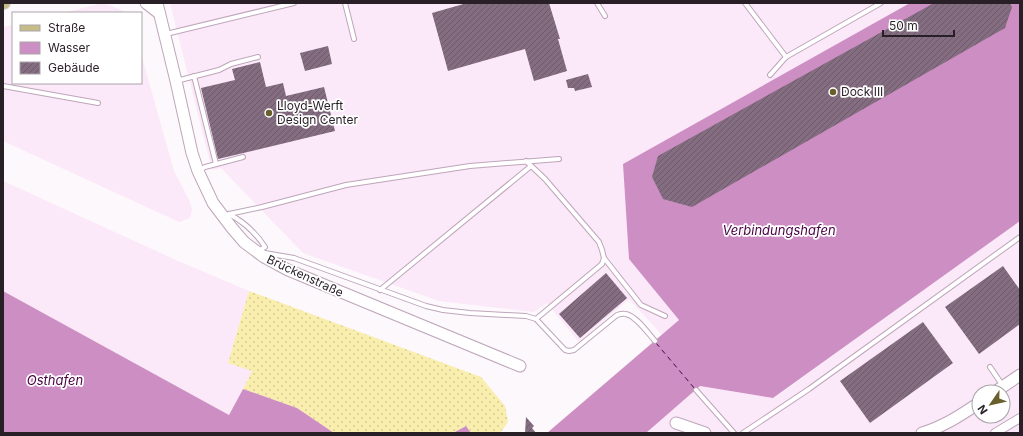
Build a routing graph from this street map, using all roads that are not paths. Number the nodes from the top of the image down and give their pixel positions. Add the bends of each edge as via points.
1 (146, 3) edge
2 (294, 3) edge
3 (345, 3) edge
4 (597, 3) edge
5 (745, 3) edge
6 (881, 3) edge
7 (158, 8) edge
8 (605, 16) dead end
9 (165, 34) junction
10 (354, 39) dead end
11 (786, 57) junction
12 (258, 58) dead end
13 (770, 75) dead end
14 (194, 76) junction
15 (176, 81) junction
16 (3, 86) edge
17 (98, 103) dead end
18 (244, 157) dead end
19 (559, 159) dead end
20 (526, 161) junction
21 (216, 164) junction
22 (531, 166) junction
23 (198, 171) junction
24 (225, 215) junction
25 (1020, 237) edge
26 (257, 252) junction
27 (604, 258) junction
28 (380, 290) junction
29 (665, 316) dead end
30 (536, 319) junction
31 (655, 341) dead end
32 (520, 366) dead end
33 (990, 367) dead end
34 (1020, 375) edge
35 (997, 384) edge
36 (1006, 384) edge
37 (696, 390) dead end
38 (971, 407) edge
39 (1020, 418) edge
40 (676, 423) dead end
41 (705, 433) edge
42 (734, 433) edge
43 (743, 433) edge
44 (922, 433) edge
45 (995, 433) edge

1 - 7 street
2 - 9 lane
3 - 10 lane
4 - 8 lane
5 - 11 lane
6 - 11 lane
7 - 9 street, Brückenstraße
9 - 15 street, Brückenstraße
11 - 13 lane
12 - 14 lane
14 - 15 lane
14 - 21 lane
15 - 23 street, Brückenstraße
16 - 17 lane
18 - 21 lane
19 - 20 lane
20 - 22 lane
20 - 24 lane via 470,166 346,185
21 - 23 lane
22 - 27 lane via 599,242
22 - 28 lane
23 - 24 street, Brückenstraße via 213,203
24 - 26 street, Brückenstraße via 244,242
25 - 43 lane via 809,389
26 - 28 lane via 294,258
26 - 32 street, Brückenstraße via 288,270
27 - 29 lane via 641,305
27 - 30 lane via 602,264
28 - 30 lane via 443,310 526,316
30 - 31 lane via 565,350 569,351 574,350 622,313 634,317
33 - 35 lane
34 - 36 street
37 - 42 lane
38 - 44 street via 945,424
39 - 45 street
40 - 41 street

